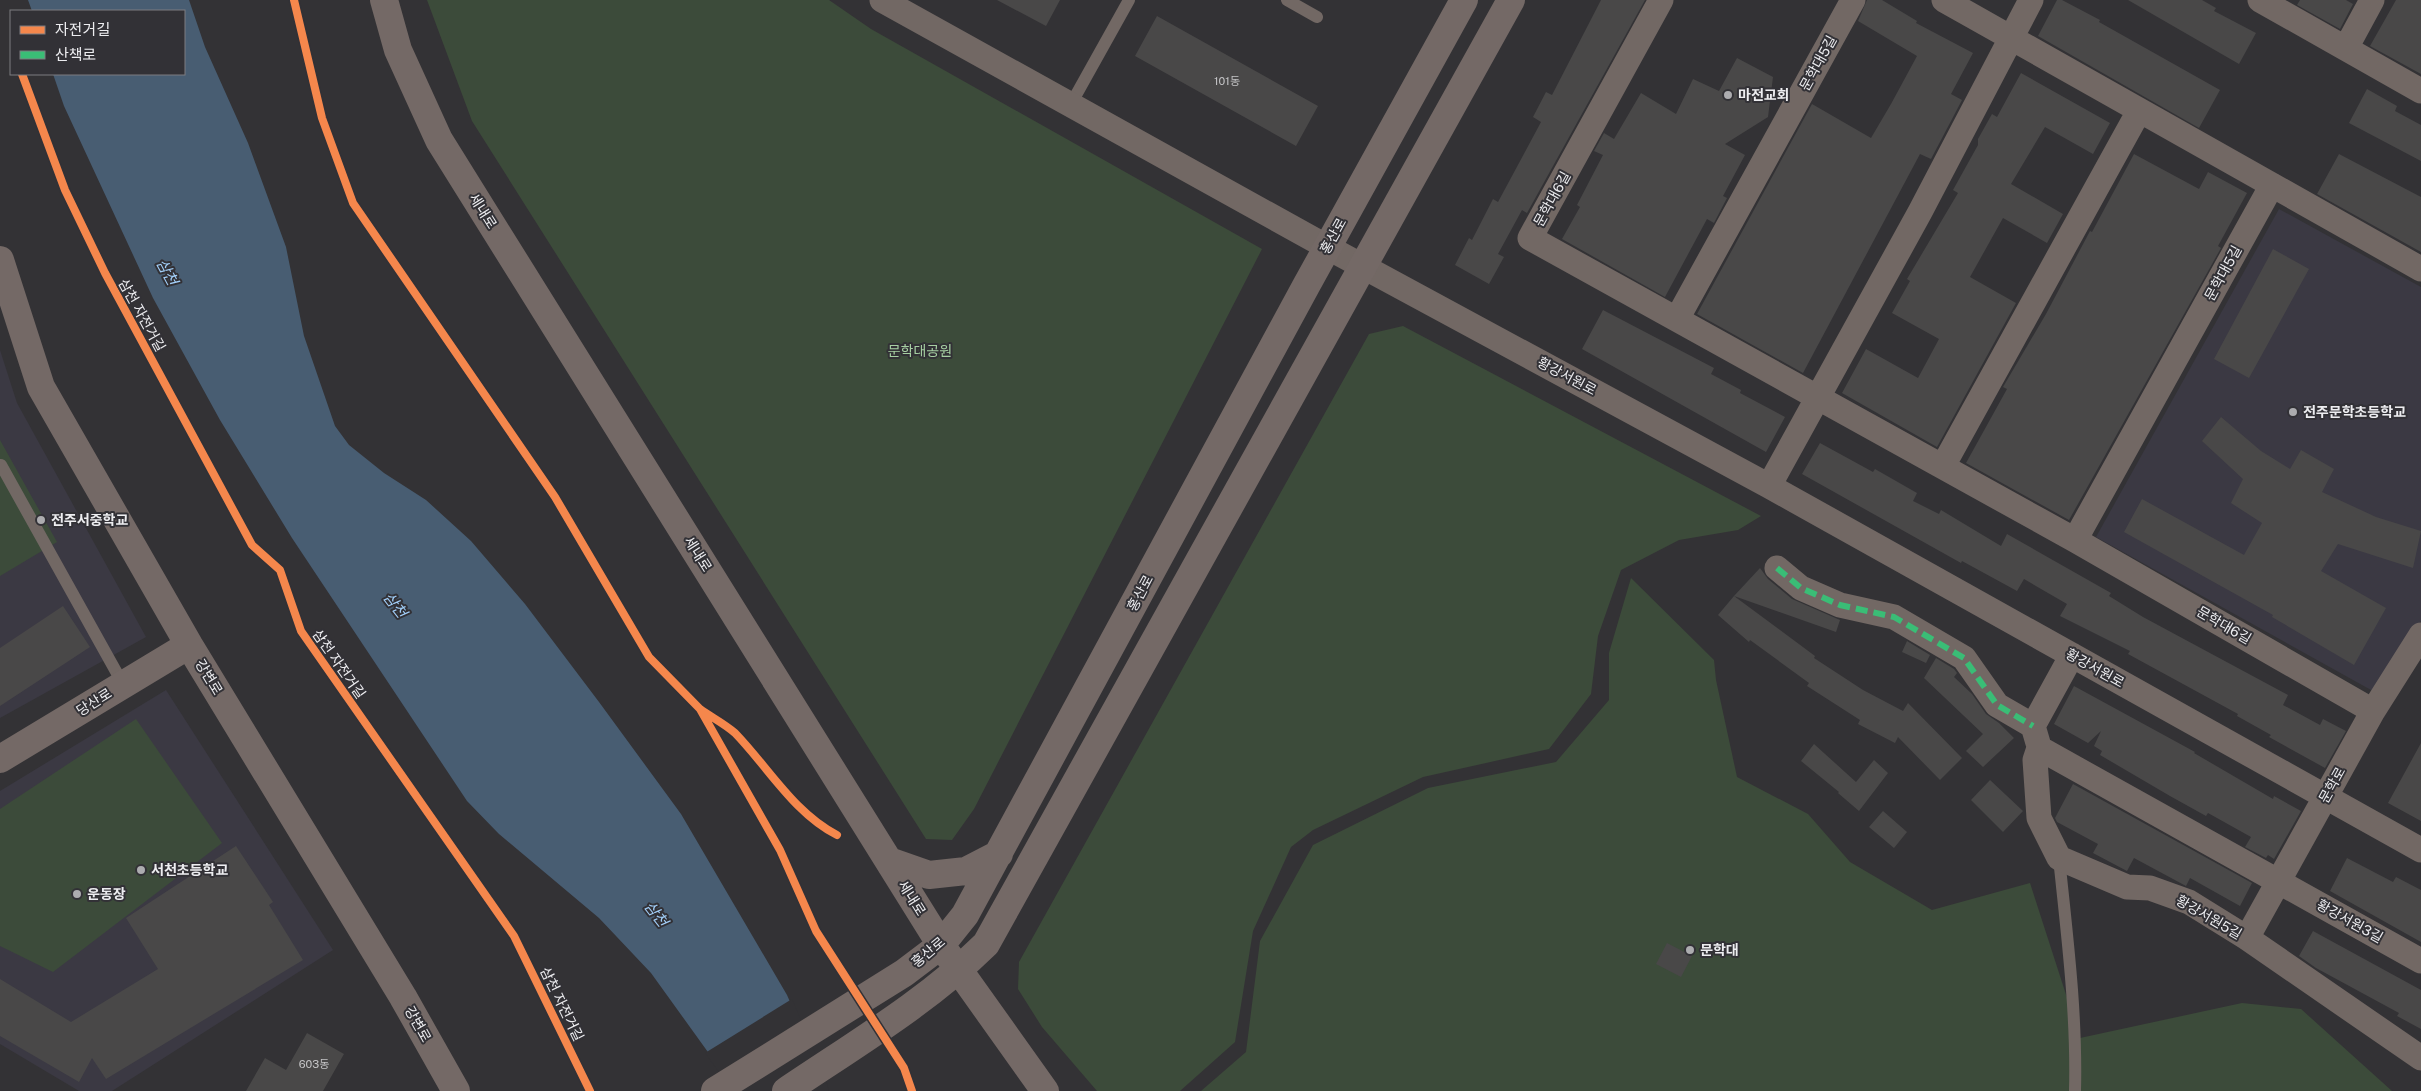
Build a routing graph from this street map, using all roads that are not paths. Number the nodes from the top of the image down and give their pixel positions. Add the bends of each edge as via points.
1 (384, 0) edge
2 (882, 0) edge
3 (1129, 0) edge
4 (1287, 0) edge
5 (1464, 0) edge
6 (1511, 0) edge
7 (1661, 0) edge
8 (1853, 0) edge
9 (1944, 0) edge
10 (2031, 0) edge
11 (2260, 0) edge
12 (2372, 0) edge
13 (1317, 17) dead end
14 (2011, 38) junction
15 (2346, 48) junction
16 (2421, 91) edge
17 (1071, 104) junction
18 (2139, 110) junction
19 (2272, 185) junction
20 (1327, 247) junction
21 (0, 260) edge
22 (1365, 267) junction
23 (2421, 269) edge
24 (1677, 319) junction
25 (1818, 397) junction
26 (1, 465) edge
27 (1943, 466) junction
28 (1769, 486) junction
29 (2075, 540) junction
30 (1777, 568) dead end
31 (2421, 635) edge
32 (189, 645) junction
33 (2072, 655) junction
34 (123, 684) junction
35 (2373, 710) junction
36 (2036, 737) junction
37 (0, 759) edge
38 (2325, 798) junction
39 (2421, 850) edge
40 (999, 854) junction
41 (2059, 858) junction
42 (889, 862) junction
43 (2279, 882) junction
44 (2247, 938) junction
45 (942, 945) junction
46 (2421, 961) edge
47 (960, 970) junction
48 (2421, 1058) edge
49 (452, 1087) edge
50 (714, 1091) edge
51 (786, 1091) edge
52 (1045, 1091) edge
53 (2075, 1091) edge

1 - 42 street, 세내로 via 398,50 439,140
2 - 17 street, 황강서원로
3 - 17 lane
4 - 13 lane
5 - 20 street, 홍산로
6 - 22 street
7 - 24 street, 문학대6길 via 1530,238
8 - 24 street, 문학대5길
9 - 14 street
10 - 14 street
11 - 15 street
12 - 15 street
14 - 18 street
14 - 25 street
15 - 16 street
17 - 20 street, 황강서원로
18 - 19 street
18 - 27 street
19 - 23 street
19 - 29 street, 문학대5길
20 - 22 street, 황강서원로
20 - 40 street, 홍산로
21 - 32 street, 강변로 via 41,386
22 - 28 street, 황강서원로
22 - 47 street via 986,944
24 - 25 street, 문학대6길
25 - 27 street, 문학대6길
25 - 28 street
26 - 34 lane
27 - 29 street, 문학대6길
28 - 33 street, 황강서원로
29 - 35 street, 문학대6길
30 - 36 street via 1801,588 1840,605 1894,617 1964,658 1997,705
31 - 35 street, 문학로
32 - 34 street, 당산로
32 - 49 street, 강변로 via 403,996
33 - 36 street
33 - 38 street, 황강서원로
34 - 37 street, 당산로
35 - 38 street, 문학로
36 - 41 street via 2039,818
36 - 43 street
38 - 39 street, 황강서원로
38 - 43 street, 문학로
40 - 42 street via 966,871 929,875
40 - 45 street, 홍산로 via 966,915
41 - 44 street, 황강서원5길 via 2127,887 2150,888 2189,902
41 - 53 lane via 2070,969
42 - 45 street, 세내로
43 - 44 street, 문학로
43 - 46 street, 황강서원3길
44 - 48 street, 황강서원5길
45 - 47 street, 세내로
45 - 50 street, 홍산로 via 904,973
47 - 51 street via 922,1000
47 - 52 street, 세내로

